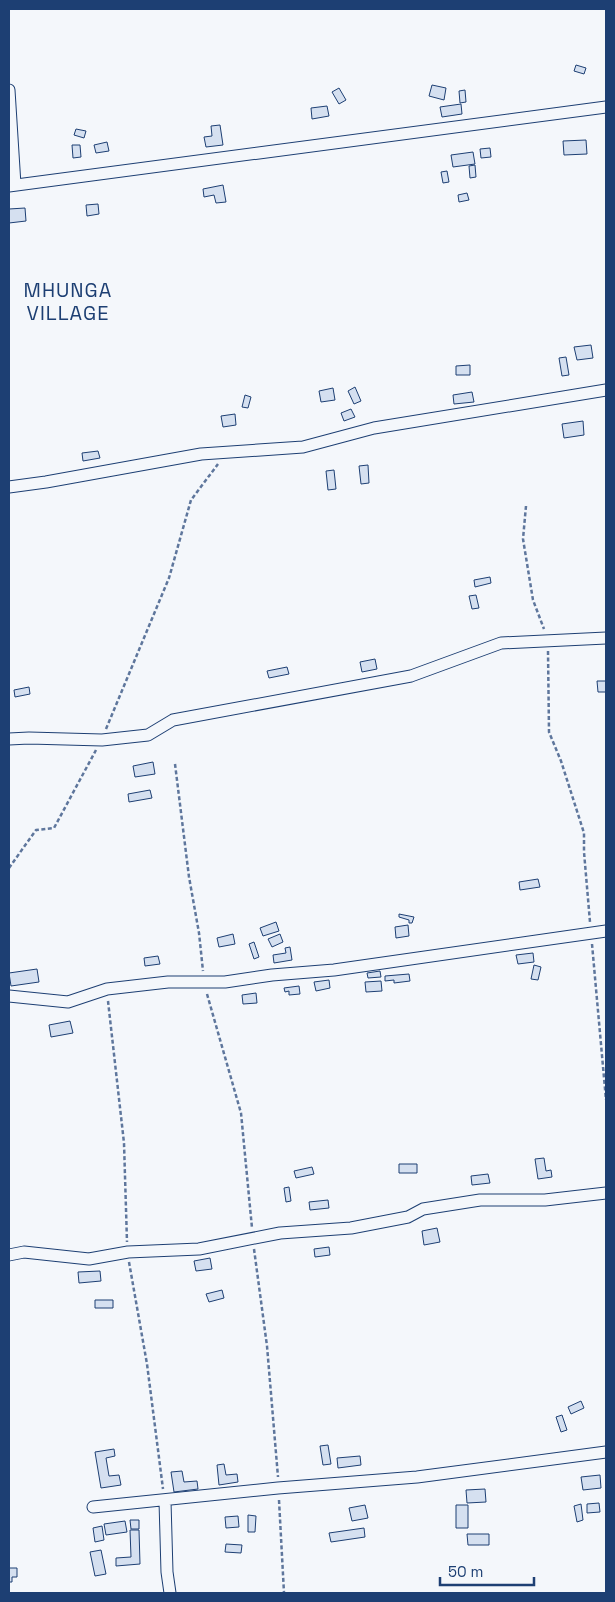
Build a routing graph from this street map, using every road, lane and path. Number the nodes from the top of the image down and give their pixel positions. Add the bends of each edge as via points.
1 (9, 90) edge
2 (606, 107) edge
3 (12, 186) edge
4 (606, 390) edge
5 (228, 451) junction
6 (9, 487) edge
7 (526, 506) dead end
8 (606, 638) edge
9 (549, 641) junction
10 (9, 739) edge
11 (102, 740) junction
12 (175, 764) dead end
13 (9, 868) edge
14 (606, 932) edge
15 (592, 934) junction
16 (204, 983) junction
17 (9, 996) edge
18 (606, 1100) edge
19 (606, 1193) edge
20 (253, 1239) junction
21 (9, 1255) edge
22 (606, 1452) edge
23 (278, 1488) junction
24 (165, 1501) junction
25 (93, 1507) dead end
26 (170, 1593) edge
27 (284, 1593) edge

1 - 3 street
2 - 3 street
4 - 5 street via 374,428 303,447
5 - 6 street
5 - 11 path via 191,500 169,578
7 - 9 path via 523,539 533,600
8 - 9 street
9 - 11 street via 501,643 411,676 173,720 148,735
9 - 15 path via 549,732 584,833
10 - 11 street
11 - 13 path via 54,828 36,830
12 - 16 path
14 - 15 street
15 - 16 street via 334,970
15 - 18 path
16 - 17 street via 168,982 107,989 68,1002
16 - 20 path via 240,1113
19 - 20 street via 545,1200 480,1200 423,1209 408,1217 351,1228 280,1233
20 - 21 street via 199,1249 128,1252 89,1259 24,1252
20 - 23 path via 267,1346
22 - 23 street via 418,1477
23 - 24 street
23 - 27 path
24 - 25 street
24 - 26 street

